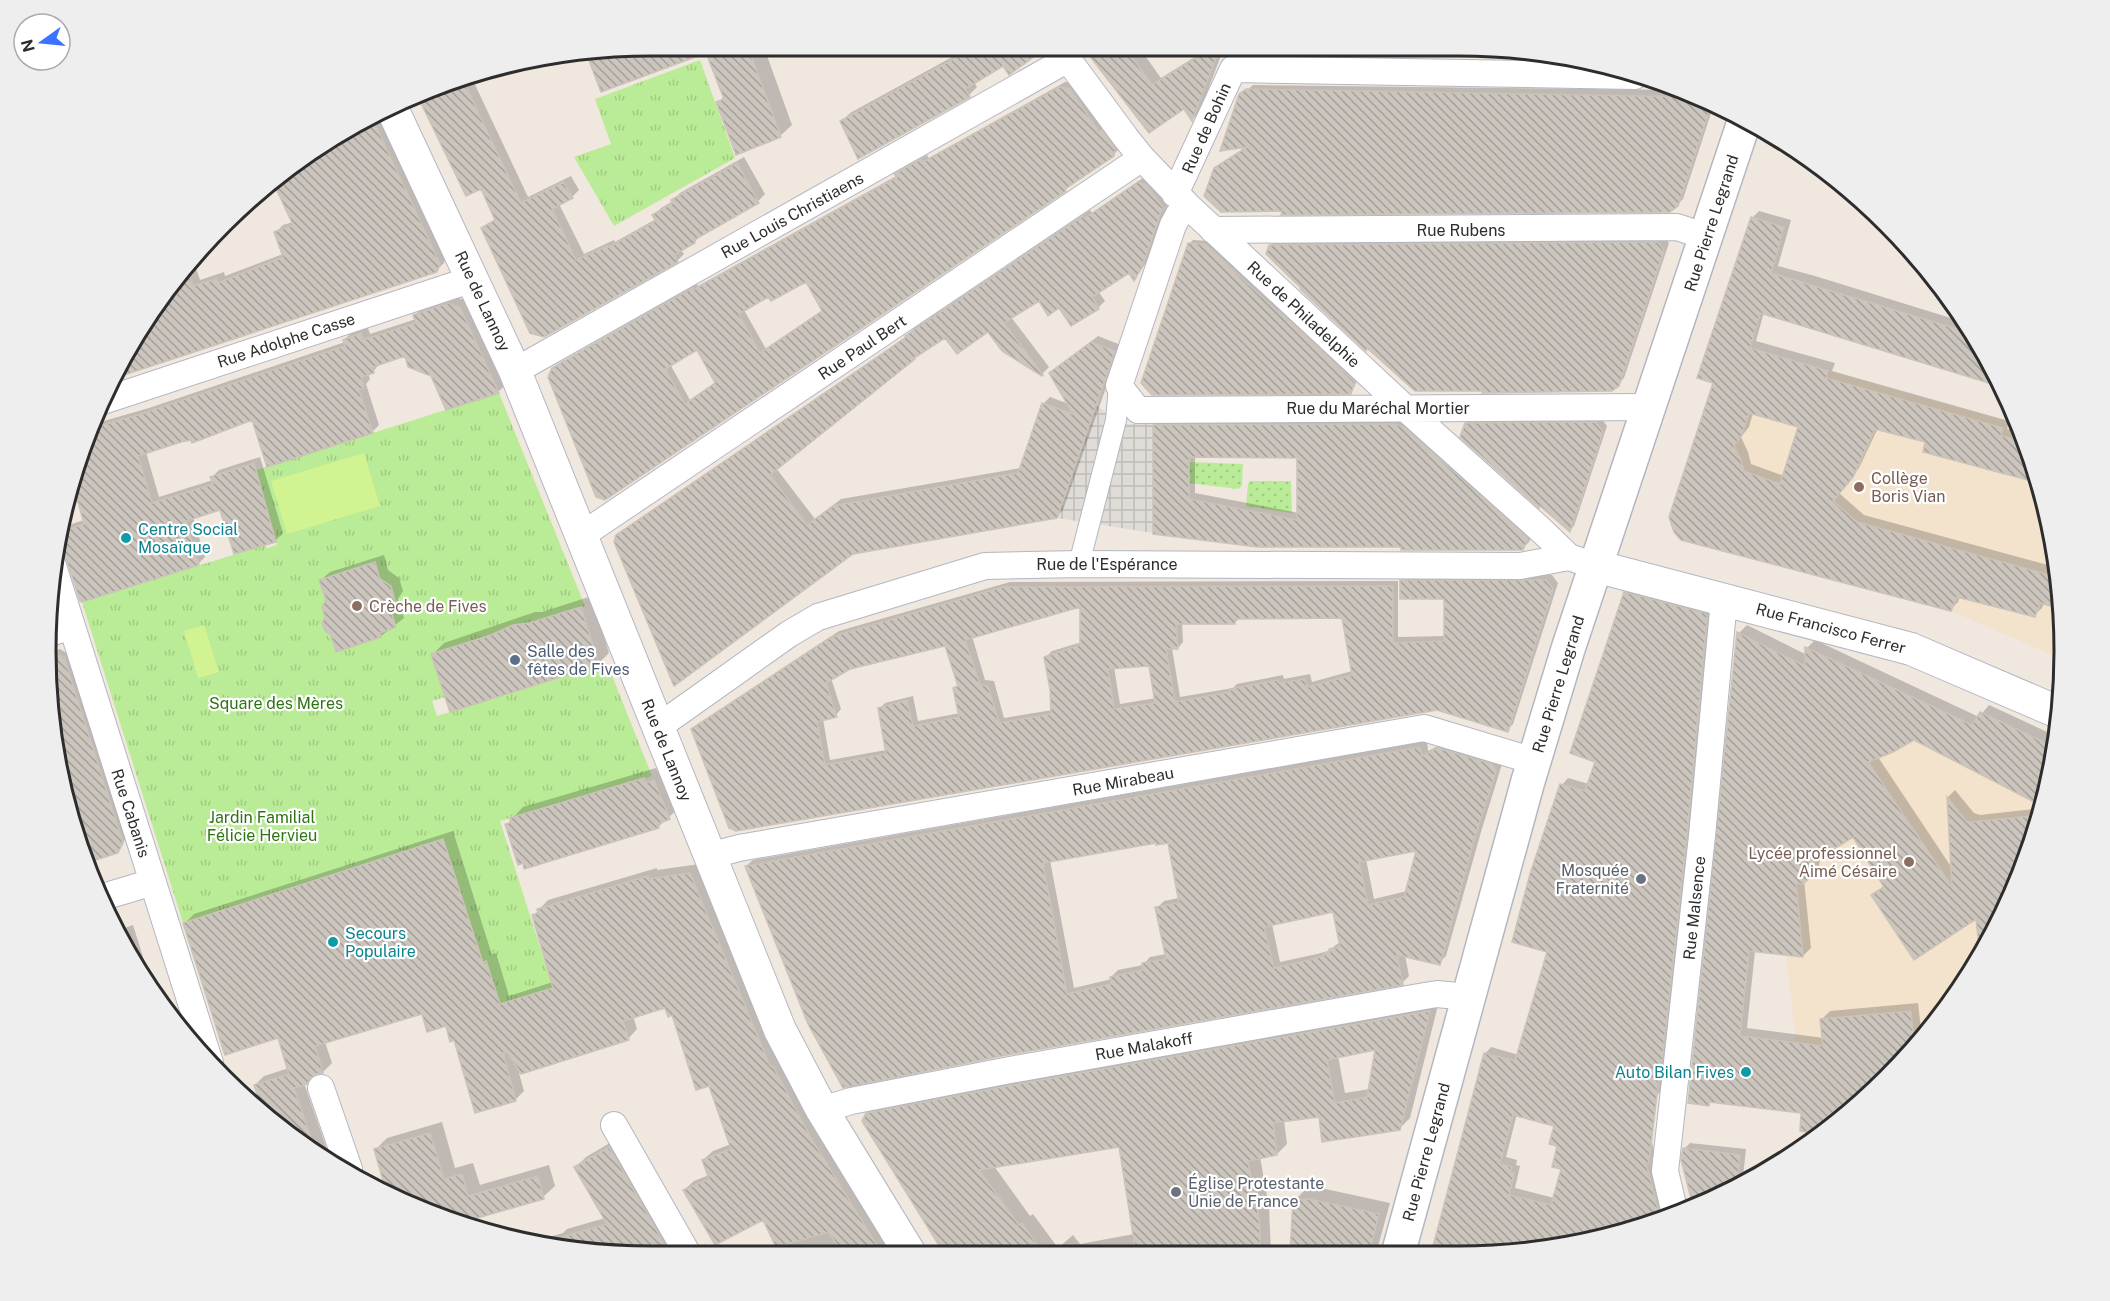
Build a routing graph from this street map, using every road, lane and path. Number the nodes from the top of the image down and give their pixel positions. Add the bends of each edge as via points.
1 (1061, 56) edge
2 (1066, 56) edge
3 (1611, 76) edge
4 (395, 114) edge
5 (1742, 127) edge
6 (1142, 158) junction
7 (1182, 200) junction
8 (1213, 230) junction
9 (1707, 237) junction
10 (473, 279) junction
11 (515, 371) junction
12 (1119, 386) junction
13 (112, 398) edge
14 (1648, 407) junction
15 (1405, 408) junction
16 (582, 535) junction
17 (1582, 562) junction
18 (1079, 564) junction
19 (60, 587) edge
20 (1724, 600) junction
21 (72, 626) junction
22 (57, 631) edge
23 (2051, 709) edge
24 (658, 727) junction
25 (1534, 760) junction
26 (709, 856) junction
27 (153, 882) junction
28 (109, 895) edge
29 (1468, 997) junction
30 (204, 1044) edge
31 (321, 1088) dead end
32 (822, 1110) junction
33 (614, 1125) dead end
34 (345, 1161) edge
35 (1673, 1205) edge
36 (683, 1246) edge
37 (905, 1246) edge
38 (1400, 1246) edge

1 - 11 street, Rue Louis Christiaens
2 - 6 street, Rue de Philadelphie
3 - 7 street, Rue de Bohin via 1233,69
4 - 10 street, Rue de Lannoy
5 - 9 main road, Rue Pierre Legrand
6 - 7 street, Rue de Philadelphie
6 - 16 street, Rue Paul Bert
7 - 8 street, Rue de Philadelphie
7 - 12 street
8 - 9 street, Rue Rubens via 1677,228
8 - 15 street, Rue de Philadelphie
9 - 14 main road, Rue Pierre Legrand
10 - 11 street, Rue de Lannoy
10 - 13 street, Rue Adolphe Casse
11 - 16 street, Rue de Lannoy
12 - 15 street, Rue du Maréchal Mortier via 1138,410
12 - 18 street via 1116,420
14 - 15 street, Rue du Maréchal Mortier
14 - 17 main road, Rue Pierre Legrand
15 - 17 street, Rue de Philadelphie
16 - 24 street, Rue de Lannoy
17 - 18 street, Rue de l'Espérance via 1520,566
17 - 20 street, Rue Francisco Ferrer
17 - 25 main road, Rue Pierre Legrand
18 - 24 street, Rue de l'Espérance via 985,566 831,612 789,634
19 - 21 street, Rue Cabanis
20 - 23 street, Rue Francisco Ferrer via 1911,650
20 - 35 street, Rue Malsence via 1665,1171
21 - 22 street
21 - 27 street, Rue Cabanis
24 - 26 street, Rue de Lannoy
25 - 26 street, Rue Mirabeau via 1424,728
25 - 29 main road, Rue Pierre Legrand
26 - 32 street, Rue de Lannoy via 780,1030
27 - 28 street
27 - 30 street, Rue Cabanis
29 - 32 street, Rue Malakoff via 1437,994 998,1072
29 - 38 main road, Rue Pierre Legrand
31 - 34 street
32 - 37 street, Rue de Lannoy
33 - 36 street

